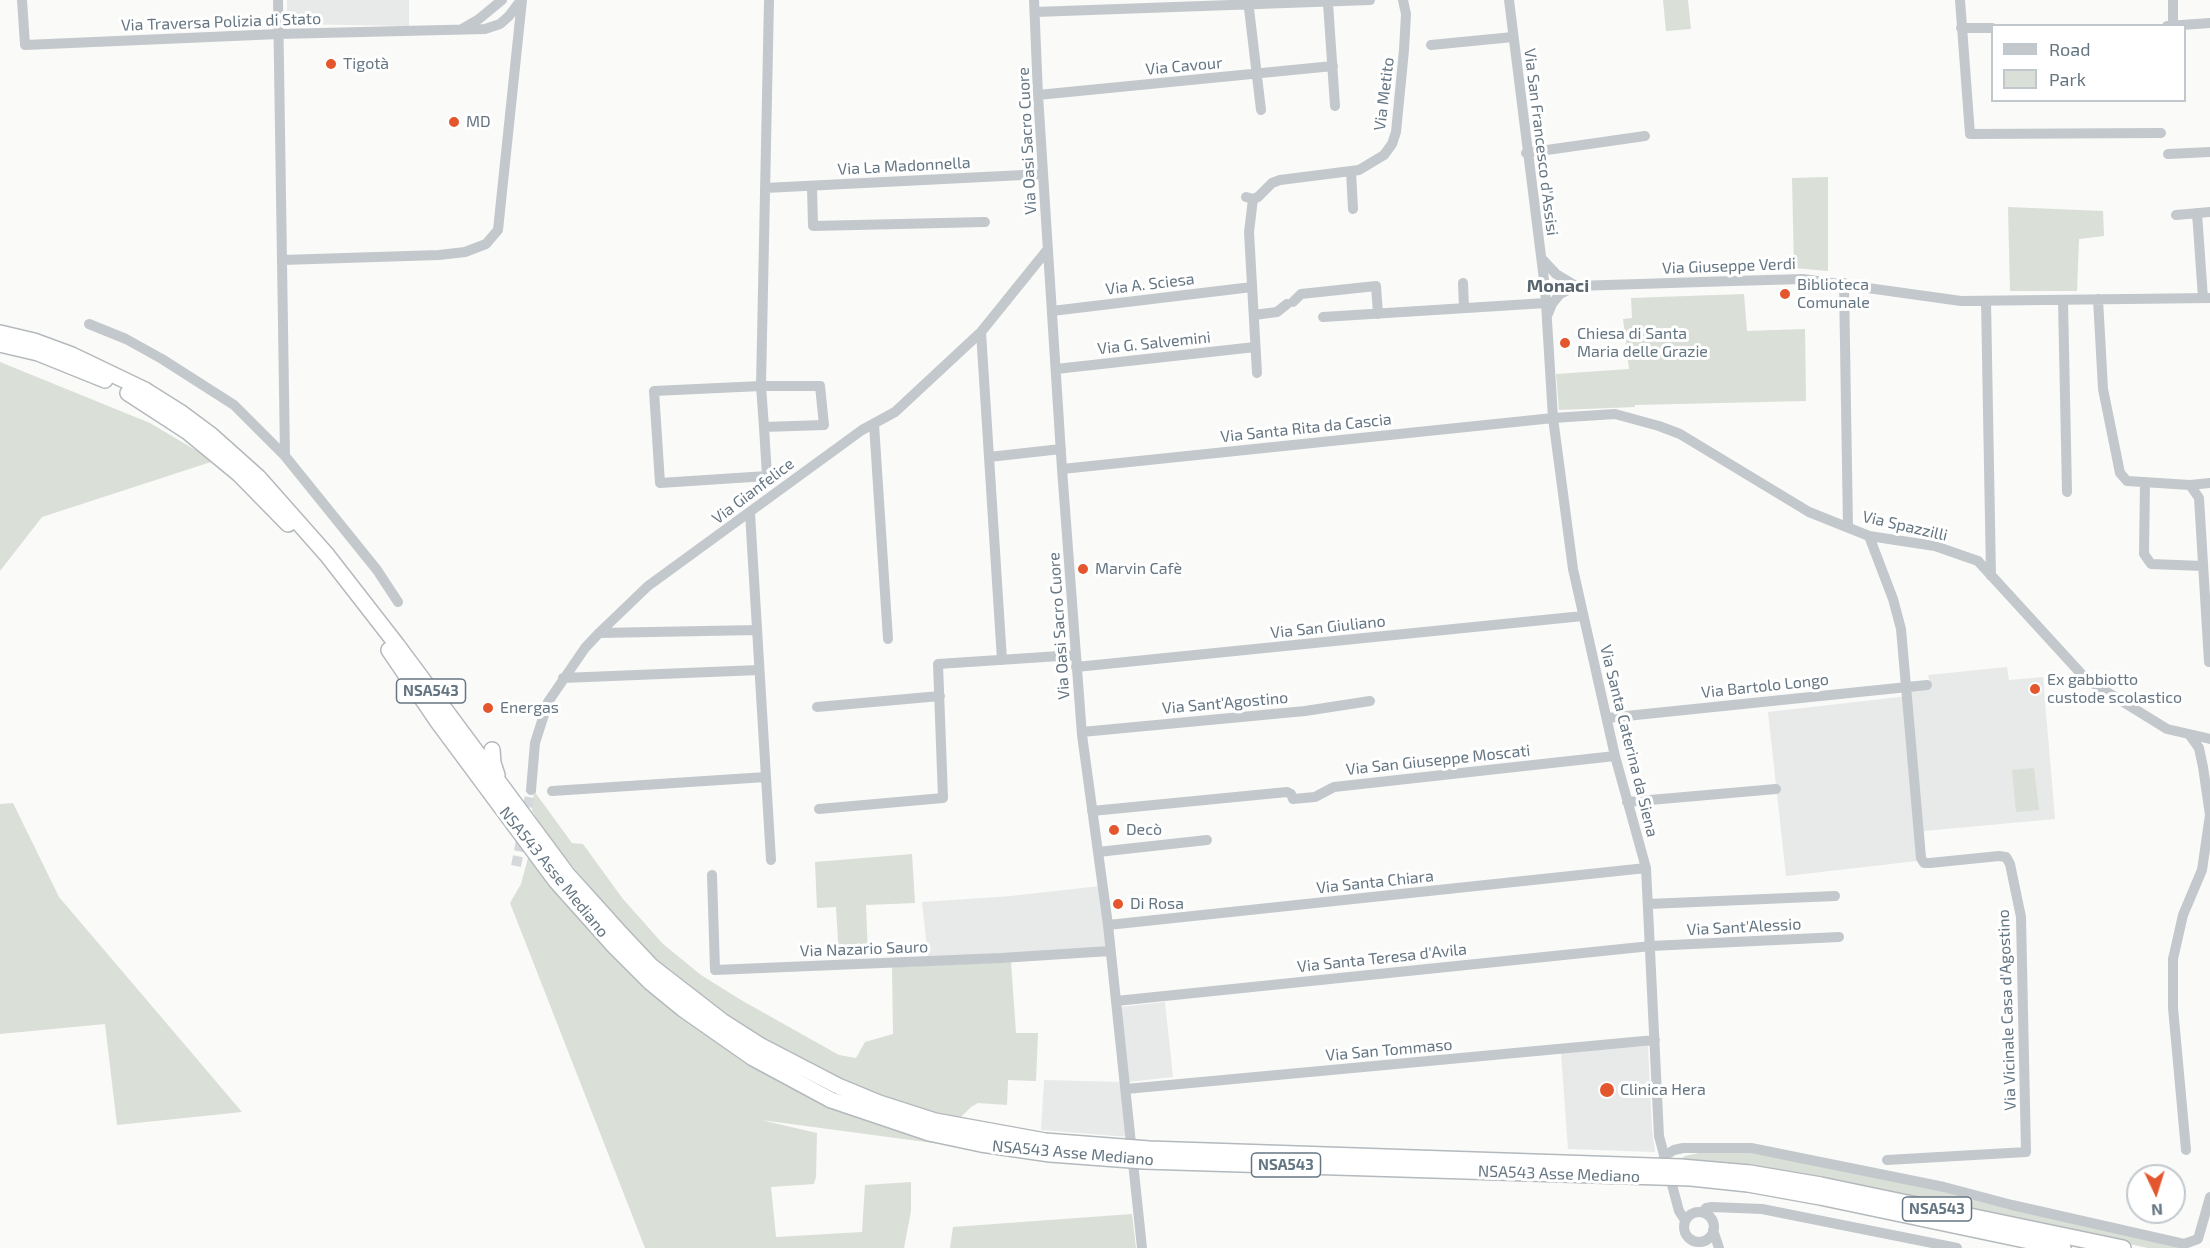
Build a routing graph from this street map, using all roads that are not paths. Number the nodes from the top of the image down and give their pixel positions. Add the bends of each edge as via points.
1 (22, 0) edge
2 (278, 0) edge
3 (502, 0) edge
4 (769, 0) edge
5 (1034, 0) edge
6 (1370, 0) edge
7 (1403, 0) edge
8 (1509, 0) edge
9 (1960, 0) edge
10 (2173, 0) edge
11 (518, 2) edge
12 (1294, 2) edge
13 (1249, 3) edge
14 (1328, 3) junction
15 (1101, 5) edge
16 (1035, 12) junction
17 (487, 13) junction
18 (2210, 23) edge
19 (2173, 24) edge
20 (2186, 24) edge
21 (494, 27) junction
22 (1961, 28) junction
23 (1991, 28) edge
24 (462, 29) junction
25 (279, 34) junction
26 (1513, 37) junction
27 (517, 41) junction
28 (1431, 45) dead end
29 (1332, 66) junction
30 (1258, 74) junction
31 (1038, 95) junction
32 (1335, 106) dead end
33 (1261, 110) dead end
34 (2161, 133) dead end
35 (1645, 136) dead end
36 (2210, 152) edge
37 (1526, 153) junction
38 (2168, 154) dead end
39 (1351, 171) junction
40 (1043, 174) junction
41 (812, 186) junction
42 (765, 188) junction
43 (1353, 209) dead end
44 (2210, 212) edge
45 (2197, 213) junction
46 (2176, 215) dead end
47 (985, 222) dead end
48 (1048, 249) junction
49 (1541, 257) junction
50 (282, 260) junction
51 (1463, 283) dead end
52 (1844, 283) junction
53 (1252, 286) junction
54 (1569, 286) junction
55 (1545, 288) junction
56 (2206, 298) edge
57 (2098, 299) junction
58 (2063, 300) junction
59 (1986, 301) junction
60 (1546, 303) junction
61 (1464, 308) junction
62 (1052, 311) junction
63 (1378, 314) junction
64 (1254, 315) junction
65 (1323, 317) dead end
66 (1547, 317) junction
67 (89, 324) dead end
68 (981, 332) junction
69 (0, 333) edge
70 (0, 344) edge
71 (1255, 348) junction
72 (1056, 369) junction
73 (1257, 373) dead end
74 (761, 386) junction
75 (1553, 418) junction
76 (874, 424) junction
77 (764, 427) junction
78 (1061, 449) junction
79 (285, 456) junction
80 (989, 457) junction
81 (1062, 469) junction
82 (2145, 482) junction
83 (2210, 483) edge
84 (2190, 485) junction
85 (2067, 492) dead end
86 (750, 513) junction
87 (1848, 527) junction
88 (1869, 536) junction
89 (2203, 566) junction
90 (1991, 576) junction
91 (398, 602) dead end
92 (1583, 616) junction
93 (757, 630) junction
94 (598, 633) junction
95 (888, 639) dead end
96 (397, 645) junction
97 (1076, 655) junction
98 (1002, 660) junction
99 (2209, 662) edge
100 (1076, 667) junction
101 (759, 670) junction
102 (563, 678) junction
103 (439, 685) dead end
104 (1927, 685) dead end
105 (1905, 687) junction
106 (939, 696) junction
107 (1370, 701) dead end
108 (817, 707) dead end
109 (1607, 718) junction
110 (1082, 732) junction
111 (2189, 734) junction
112 (2210, 739) edge
113 (492, 750) dead end
114 (1615, 756) junction
115 (766, 777) junction
116 (501, 786) junction
117 (1776, 789) dead end
118 (531, 790) tunnel mouth
119 (552, 791) dead end
120 (1627, 802) junction
121 (819, 809) dead end
122 (1092, 811) junction
123 (1207, 840) dead end
124 (1098, 852) junction
125 (771, 860) dead end
126 (1646, 868) junction
127 (712, 874) dead end
128 (1835, 896) dead end
129 (1649, 904) junction
130 (1108, 925) junction
131 (1839, 937) dead end
132 (1651, 946) junction
133 (1110, 951) junction
134 (1116, 1000) junction
135 (1655, 1040) junction
136 (1126, 1089) junction
137 (835, 1093) junction
138 (2186, 1150) dead end
139 (1664, 1156) junction
140 (1887, 1160) dead end
141 (1749, 1179) junction
142 (2210, 1197) edge
143 (1693, 1215) junction
144 (1713, 1230) junction
145 (1694, 1244) edge
146 (1142, 1248) edge
147 (1719, 1248) edge
148 (1957, 1248) edge
149 (2063, 1248) edge
150 (2123, 1248) edge

1 - 25 street, Via Traversa Polizia di Stato via 25,45
2 - 25 street
3 - 17 street
4 - 42 street
5 - 16 street, Via Oasi Sacro Cuore
6 - 14 street
7 - 39 street, Via Metito via 1406,14 1396,132 1384,155
8 - 26 street, Via San Francesco d'Assisi
9 - 22 street
10 - 19 street
11 - 21 street
11 - 27 street
12 - 13 street
12 - 14 street
13 - 15 street
13 - 30 street
14 - 29 street
15 - 16 street
16 - 31 street, Via Oasi Sacro Cuore
17 - 21 street
17 - 24 street
18 - 20 street
21 - 24 street, Via Traversa Polizia di Stato
21 - 27 street via 510,32
22 - 23 street
22 - 34 street via 1970,134
24 - 25 street, Via Traversa Polizia di Stato
25 - 50 street
26 - 28 street
26 - 37 street, Via San Francesco d'Assisi
27 - 50 street via 498,230 486,244 465,252 439,255
29 - 30 street, Via Cavour
29 - 32 street
30 - 31 street, Via Cavour
30 - 33 street
31 - 40 street, Via Oasi Sacro Cuore
35 - 37 street
36 - 38 street
37 - 49 street, Via San Francesco d'Assisi
39 - 43 street
39 - 53 street, Via Metito via 1280,180 1258,197 1249,198
40 - 41 street, Via La Madonnella
40 - 48 street, Via Oasi Sacro Cuore
41 - 42 street, Via La Madonnella
41 - 47 street via 813,226
42 - 74 street
44 - 45 street
45 - 46 street
45 - 56 street
48 - 62 street, Via Oasi Sacro Cuore
48 - 68 street, Via Gianfelice
49 - 54 street
49 - 55 street, Via San Francesco d'Assisi
50 - 79 street
51 - 61 street
52 - 54 street, Via Giuseppe Verdi via 1803,279
52 - 59 street, Via Giuseppe Verdi via 1961,301
52 - 87 street
53 - 62 street, Via A. Sciesa
53 - 64 street, Via Metito
54 - 55 street, Via Giuseppe Verdi via 1552,292
54 - 66 street via 1552,304
55 - 60 street, Via Santa Caterina da Siena
56 - 57 street, Via Giuseppe Verdi
57 - 58 street, Via Giuseppe Verdi
57 - 82 street via 2103,389 2120,473 2127,481
58 - 59 street, Via Giuseppe Verdi
58 - 85 street
59 - 90 street
60 - 61 street
60 - 66 street, Via Santa Caterina da Siena
61 - 63 street
62 - 72 street, Via Oasi Sacro Cuore
63 - 64 street via 1376,286 1301,294 1277,312
63 - 65 street
64 - 71 street, Via Metito
66 - 75 street, Via Santa Caterina da Siena
67 - 79 street via 162,359 234,405
68 - 76 street, Via Gianfelice via 895,412
68 - 80 street
69 - 96 highway, NSA543 Asse Mediano / NSA543 via 63,351 106,370 163,401 211,435 258,477 300,523
70 - 137 highway, NSA543 Asse Mediano / NSA543 via 38,353 131,394 188,432 239,474 323,564 556,881 599,930 650,982 753,1058
71 - 72 street, Via G. Salvemini
71 - 73 street, Via Metito
72 - 78 street, Via Oasi Sacro Cuore
74 - 77 street
74 - 77 street via 820,386 824,425
74 - 77 street via 654,391 660,483 767,476
75 - 81 street, Via Santa Rita da Cascia
75 - 87 street, Via Spazzilli via 1615,414 1659,426 1680,434 1809,512
75 - 92 street, Via Santa Caterina da Siena via 1571,558
76 - 86 street, Via Gianfelice
76 - 95 street
78 - 80 street
78 - 81 street, Via Oasi Sacro Cuore
79 - 91 street
80 - 98 street
81 - 97 street, Via Oasi Sacro Cuore
82 - 84 street
82 - 89 street via 2144,554 2151,564
83 - 84 street
84 - 89 street via 2199,498
86 - 93 street
86 - 94 street, Via Gianfelice via 648,586
87 - 88 street, Via Spazzilli
88 - 90 street, Via Spazzilli via 1935,546 1978,561
88 - 105 street, Via Vicinale Casa d'Agostino via 1901,629
89 - 99 street
90 - 111 street, Via Spazzilli via 2086,679 2167,729
92 - 100 street, Via San Giuliano
92 - 109 street, Via Santa Caterina da Siena
93 - 94 street
93 - 101 street
94 - 102 street, Via Gianfelice
96 - 103 highway
96 - 116 highway, NSA543 Asse Mediano / NSA543
97 - 98 street
97 - 100 street, Via Oasi Sacro Cuore
98 - 106 street via 938,664
100 - 110 street, Via Oasi Sacro Cuore
101 - 102 street
101 - 115 street
102 - 118 street, Via Gianfelice via 540,724
104 - 105 street, Via Bartolo Longo
105 - 109 street, Via Bartolo Longo
105 - 140 street, Via Vicinale Casa d'Agostino via 1921,858 1930,864 1999,856 2006,857 2010,864 2021,917 2026,1152
106 - 108 street
106 - 121 street via 944,798
107 - 110 street, Via Sant'Agostino
109 - 114 street, Via Santa Caterina da Siena
110 - 122 street, Via Oasi Sacro Cuore
111 - 112 street, Via Spazzilli
111 - 138 street via 2199,748 2210,815 2202,870 2183,915 2173,959 2173,1008
113 - 116 highway
114 - 120 street, Via Santa Caterina da Siena
114 - 122 street, Via San Giuseppe Moscati via 1334,787 1315,797 1293,799 1287,792
115 - 119 street
115 - 125 street
116 - 137 highway, NSA543 Asse Mediano / NSA543 via 567,874 651,966 722,1021
117 - 120 street
120 - 126 street, Via Santa Caterina da Siena
122 - 124 street, Via Oasi Sacro Cuore
123 - 124 street
124 - 130 street, Via Oasi Sacro Cuore
126 - 129 street, Via Santa Caterina da Siena
126 - 130 street, Via Santa Chiara
127 - 133 street, Via Nazario Sauro via 715,970
128 - 129 street
129 - 132 street, Via Santa Caterina da Siena
130 - 133 street, Via Oasi Sacro Cuore
131 - 132 street, Via Sant'Alessio
132 - 134 street, Via Santa Teresa d'Avila
132 - 135 street, Via Santa Caterina da Siena
133 - 134 street, Via Oasi Sacro Cuore
134 - 136 street, Via Oasi Sacro Cuore
135 - 136 street, Via San Tommaso
135 - 139 street, Via Santa Caterina da Siena via 1659,1136
136 - 146 street, Via Oasi Sacro Cuore
137 - 141 highway, bridge via 935,1120 1045,1141 1149,1149 1681,1167
139 - 142 street via 1683,1148 1751,1148 1944,1187 2184,1244 2198,1239
139 - 143 street, Via Santa Caterina da Siena via 1677,1201
141 - 149 highway
141 - 150 highway, NSA543 via 1821,1185
143 - 144 street via 1711,1220
143 - 145 street via 1686,1233
143 - 148 street via 1712,1207 1762,1209
144 - 145 street via 1705,1242
144 - 147 street

